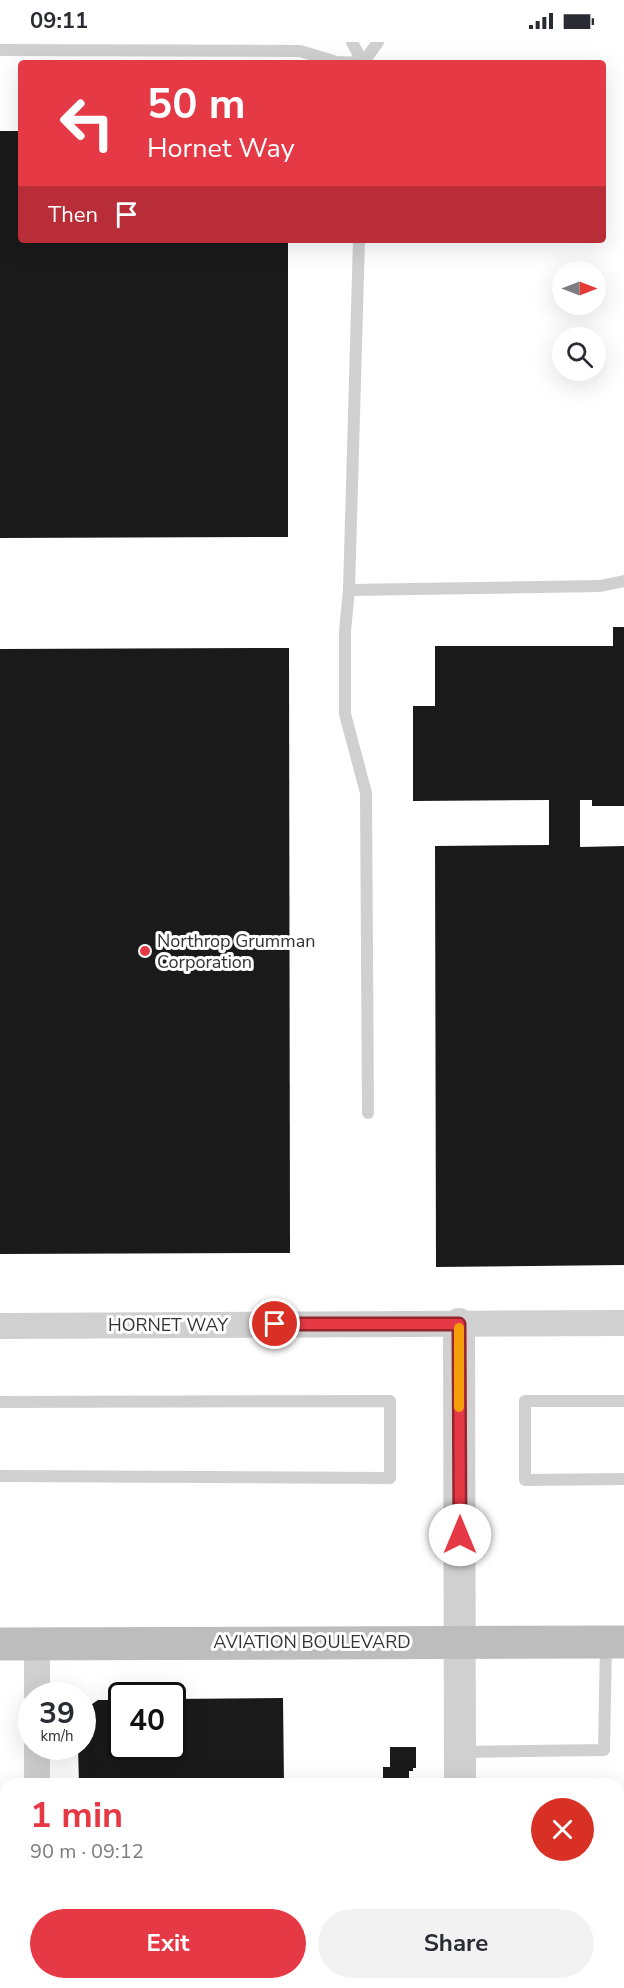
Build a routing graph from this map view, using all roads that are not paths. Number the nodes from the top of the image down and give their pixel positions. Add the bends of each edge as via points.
1 (352, 42) edge
2 (378, 42) edge
3 (0, 51) edge
4 (330, 60) edge
5 (361, 60) edge
6 (365, 60) edge
7 (359, 243) edge
8 (624, 581) edge
9 (349, 590) junction
10 (368, 1113) dead end
11 (624, 1323) edge
12 (459, 1324) junction
13 (0, 1326) edge
14 (624, 1401) edge
15 (0, 1402) edge
16 (0, 1476) edge
17 (624, 1479) edge
18 (615, 1641) edge
19 (460, 1642) junction
20 (0, 1644) edge
21 (37, 1644) junction
22 (37, 1682) edge
23 (460, 1752) junction
24 (37, 1760) edge
25 (37, 1778) edge
26 (460, 1778) edge

1 - 5 lane
2 - 6 lane
3 - 4 lane via 300,51
7 - 9 lane
8 - 9 lane via 600,586
9 - 10 lane via 345,714 366,793
11 - 12 street, HORNET WAY
12 - 13 street, HORNET WAY
12 - 19 street
14 - 17 lane via 525,1401 525,1480
15 - 16 lane via 390,1401 390,1478
18 - 19 main road, AVIATION BOULEVARD
18 - 23 lane via 604,1750
19 - 21 main road, AVIATION BOULEVARD
19 - 23 street
20 - 21 main road, AVIATION BOULEVARD
21 - 22 street
23 - 26 street
24 - 25 street

